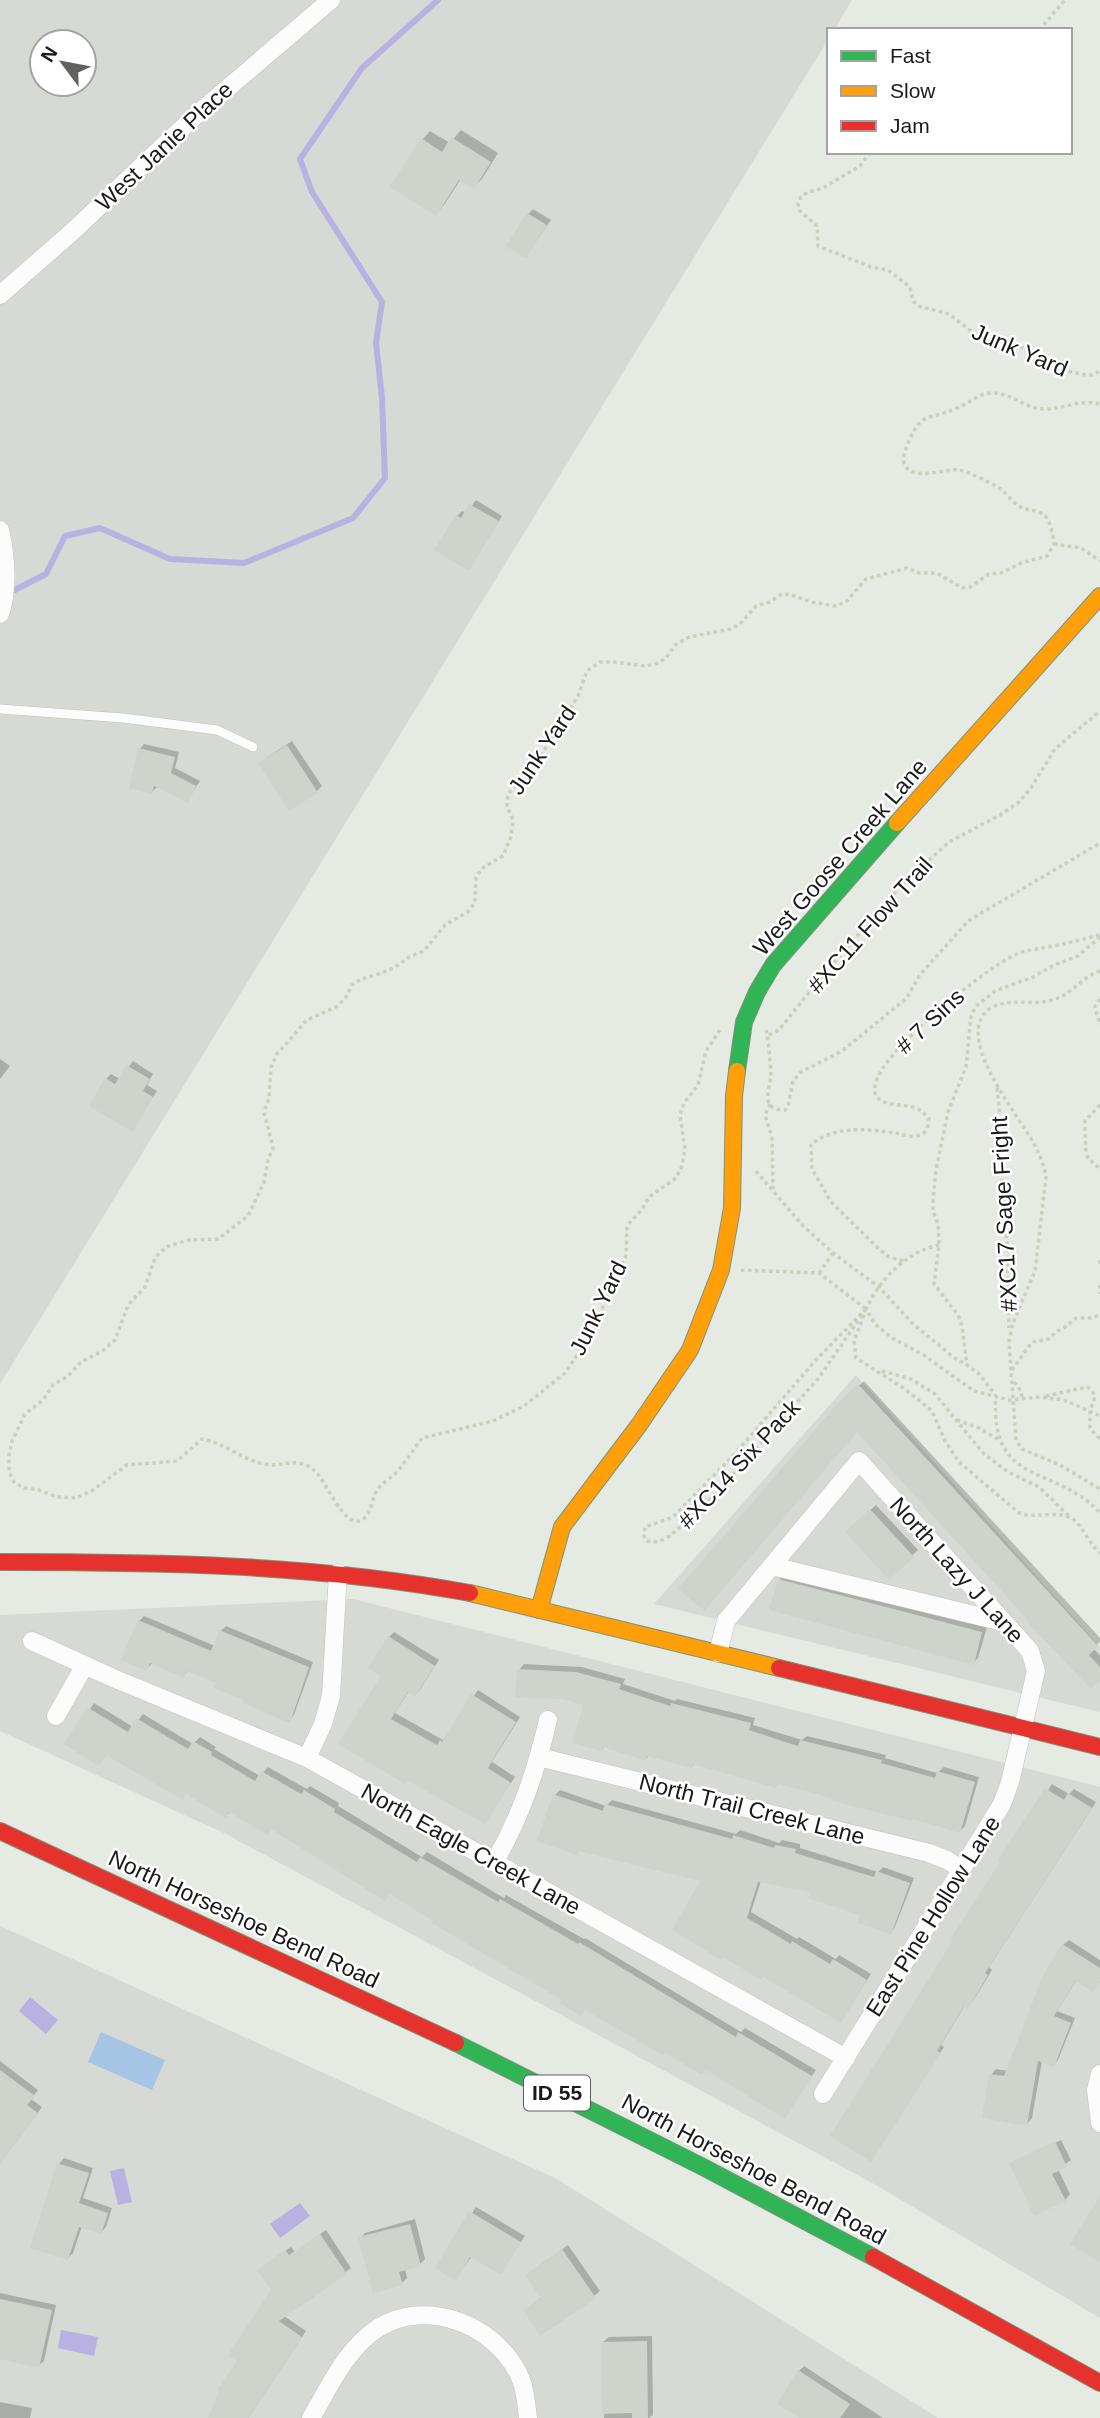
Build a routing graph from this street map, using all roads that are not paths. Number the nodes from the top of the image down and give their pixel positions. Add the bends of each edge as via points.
1 (331, 0) edge
2 (0, 295) edge
3 (0, 530) edge
4 (1100, 596) edge
5 (0, 614) edge
6 (0, 709) edge
7 (253, 747) dead end
8 (0, 1562) edge
9 (772, 1566) junction
10 (338, 1573) junction
11 (539, 1610) junction
12 (1003, 1622) junction
13 (32, 1641) dead end
14 (718, 1653) junction
15 (85, 1665) junction
16 (56, 1716) dead end
17 (548, 1720) dead end
18 (1023, 1729) junction
19 (1100, 1747) edge
20 (539, 1757) junction
21 (307, 1758) junction
22 (0, 1831) edge
23 (495, 1861) junction
24 (962, 1870) junction
25 (846, 2058) junction
26 (1100, 2074) edge
27 (823, 2094) dead end
28 (1100, 2123) edge
29 (1100, 2383) edge
30 (311, 2418) edge
31 (528, 2418) edge

1 - 2 street, West Janie Place via 195,116
3 - 5 street via 6,564
4 - 11 main road, West Goose Creek Lane via 789,946 757,992 744,1021 734,1096 732,1208 721,1270 690,1350 562,1527
6 - 7 lane via 217,730
8 - 10 main road via 202,1564
9 - 12 street
9 - 12 street, North Lazy J Lane via 859,1461
9 - 14 street via 726,1621
10 - 11 main road via 411,1581
10 - 21 street via 331,1696
11 - 14 main road
12 - 18 street, North Lazy J Lane via 1030,1651 1035,1671
13 - 15 street, North Eagle Creek Lane
14 - 18 main road
15 - 16 street
15 - 21 street, North Eagle Creek Lane
17 - 20 street
18 - 19 main road
18 - 24 street, East Pine Hollow Lane via 1002,1804
20 - 23 street via 516,1825
20 - 24 street, North Trail Creek Lane via 929,1853
21 - 23 street, North Eagle Creek Lane
22 - 29 main road, North Horseshoe Bend Road / ID 55 via 607,2118 805,2220
23 - 25 street, North Eagle Creek Lane
24 - 25 street, East Pine Hollow Lane
25 - 27 street, East Pine Hollow Lane
26 - 28 street via 1096,2090
30 - 31 street via 347,2357 379,2328 405,2318 436,2315 482,2332 503,2349 518,2372

